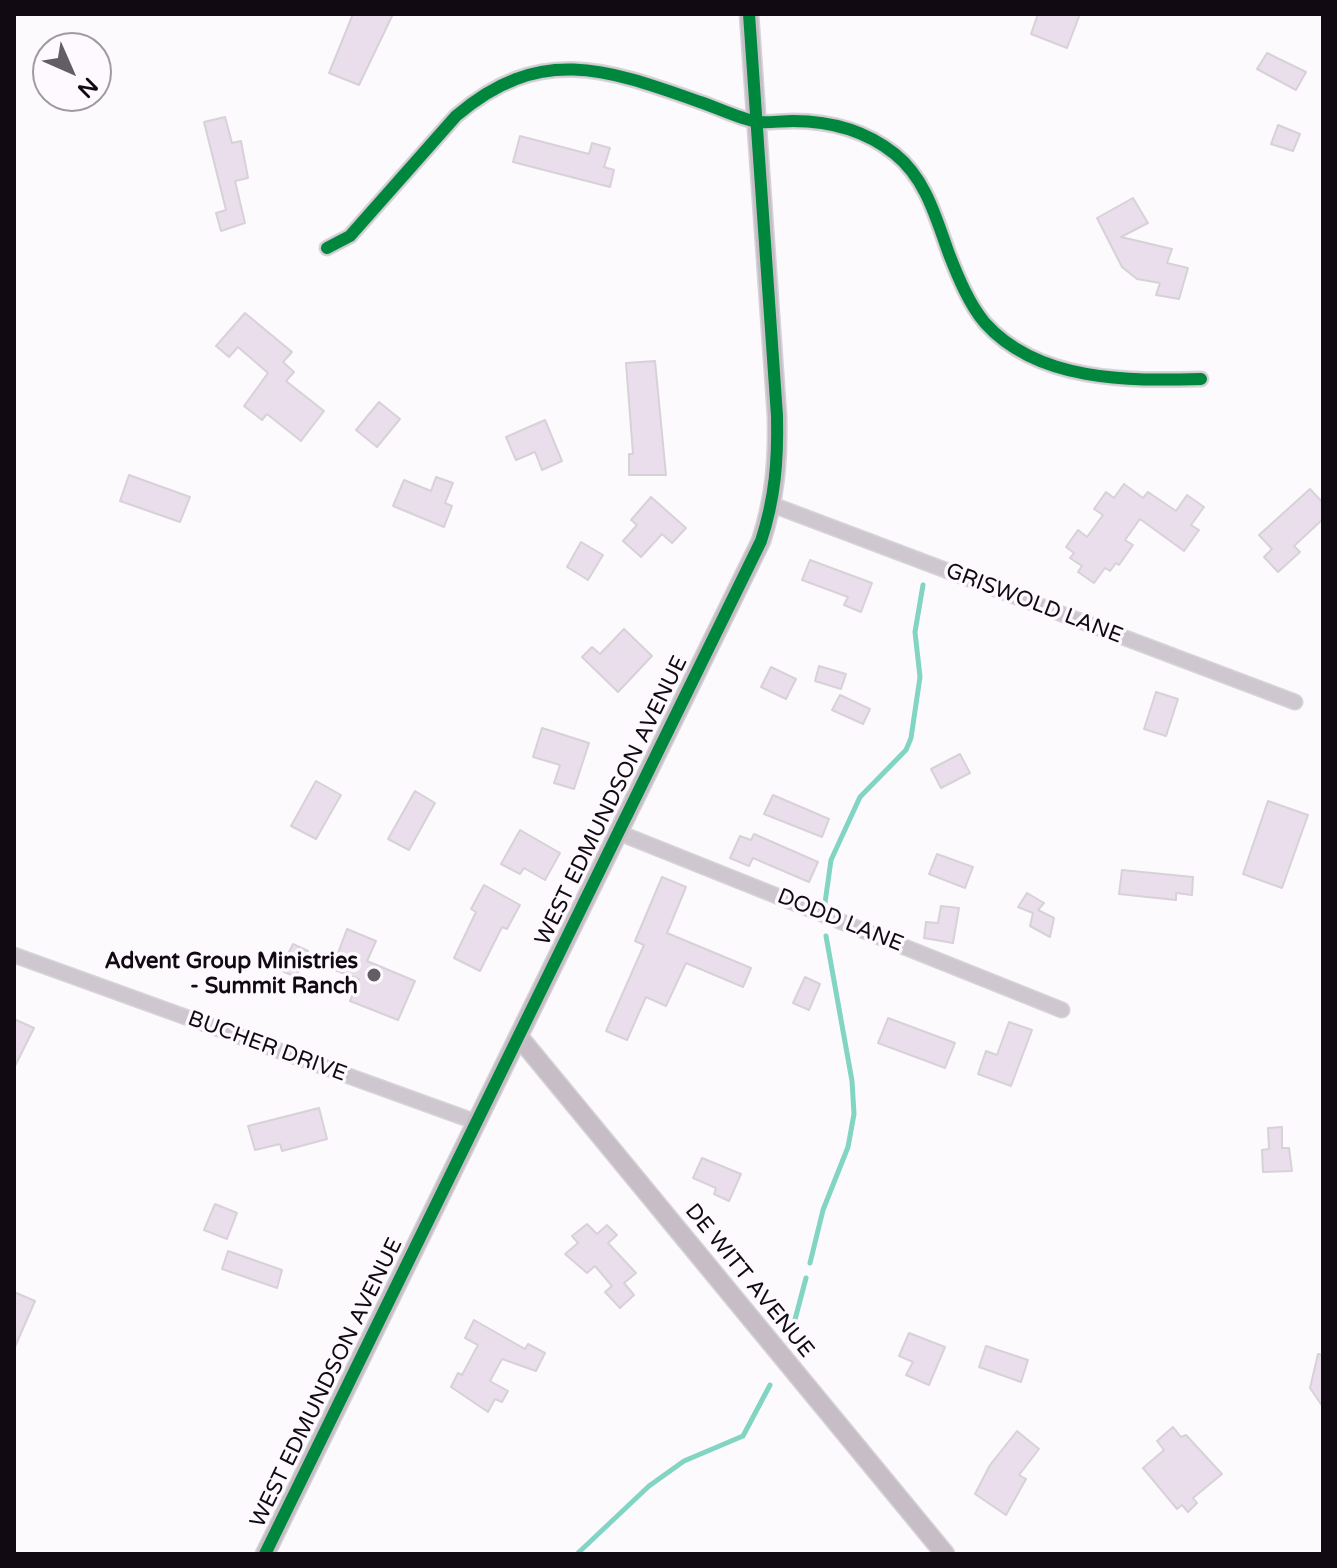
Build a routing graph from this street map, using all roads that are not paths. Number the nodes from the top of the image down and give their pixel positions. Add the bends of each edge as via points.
1 (749, 14) edge
2 (757, 122) junction
3 (327, 248) dead end
4 (1201, 379) dead end
5 (773, 505) junction
6 (1295, 702) dead end
7 (617, 832) junction
8 (14, 955) edge
9 (1062, 1010) dead end
10 (519, 1037) junction
11 (476, 1122) junction
12 (265, 1554) edge
13 (945, 1554) edge

1 - 2 street, WEST EDMUNDSON AVENUE
2 - 3 street via 605,70 544,71 473,101 350,236
2 - 4 street via 832,123 862,133 895,154 919,181 962,286 984,323 1008,343 1068,372
2 - 5 street, WEST EDMUNDSON AVENUE via 777,416
5 - 6 street, GRISWOLD LANE
5 - 7 street, WEST EDMUNDSON AVENUE via 761,541
7 - 9 street, DODD LANE
7 - 10 street, WEST EDMUNDSON AVENUE
8 - 11 street, BUCHER DRIVE
10 - 11 street, WEST EDMUNDSON AVENUE
10 - 13 street, DE WITT AVENUE
11 - 12 street, WEST EDMUNDSON AVENUE

